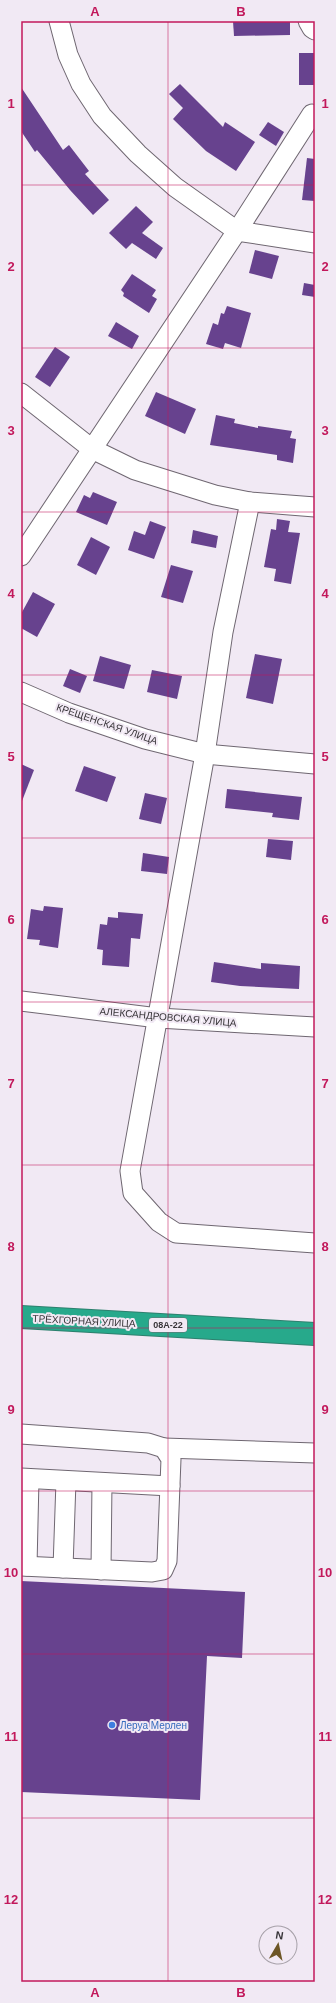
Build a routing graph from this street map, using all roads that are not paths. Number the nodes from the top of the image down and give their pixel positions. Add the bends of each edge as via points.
1 (59, 21) edge
2 (308, 21) edge
3 (315, 30) edge
4 (312, 114) dead end
5 (237, 231) junction
6 (315, 243) edge
7 (21, 393) edge
8 (92, 449) junction
9 (250, 502) junction
10 (315, 508) edge
11 (21, 556) edge
12 (21, 692) edge
13 (204, 754) junction
14 (315, 764) edge
15 (21, 1001) edge
16 (158, 1018) junction
17 (315, 1028) edge
18 (315, 1243) edge
19 (21, 1317) edge
20 (315, 1334) edge
21 (21, 1434) edge
22 (164, 1448) junction
23 (315, 1453) edge
24 (25, 1479) edge
25 (66, 1481) junction
26 (102, 1482) junction
27 (170, 1486) junction
28 (24, 1566) edge
29 (63, 1568) junction
30 (101, 1570) junction

1 - 5 street via 68,55 81,84 102,116 138,154 175,187
2 - 3 street
4 - 5 street
5 - 6 street
5 - 8 street
7 - 8 street
8 - 9 street via 135,470 215,495
8 - 11 street
9 - 10 street
9 - 13 street via 223,632
12 - 13 street, КРЕЩЕНСКАЯ УЛИЦА via 69,713 145,739
13 - 14 street, КРЕЩЕНСКАЯ УЛИЦА
13 - 16 street
15 - 16 street, АЛЕКСАНДРОВСКАЯ УЛИЦА
16 - 17 street, АЛЕКСАНДРОВСКАЯ УЛИЦА
16 - 18 street via 130,1172 133,1193 159,1222 176,1233
19 - 20 highway, ТРЁХГОРНАЯ УЛИЦА / 08А-22
21 - 22 street via 148,1443
22 - 23 street
22 - 27 street via 171,1459
24 - 25 street
24 - 28 street
25 - 26 street
25 - 29 street
26 - 27 street
26 - 30 street
27 - 30 street via 167,1561 162,1570
28 - 29 street
29 - 30 street

